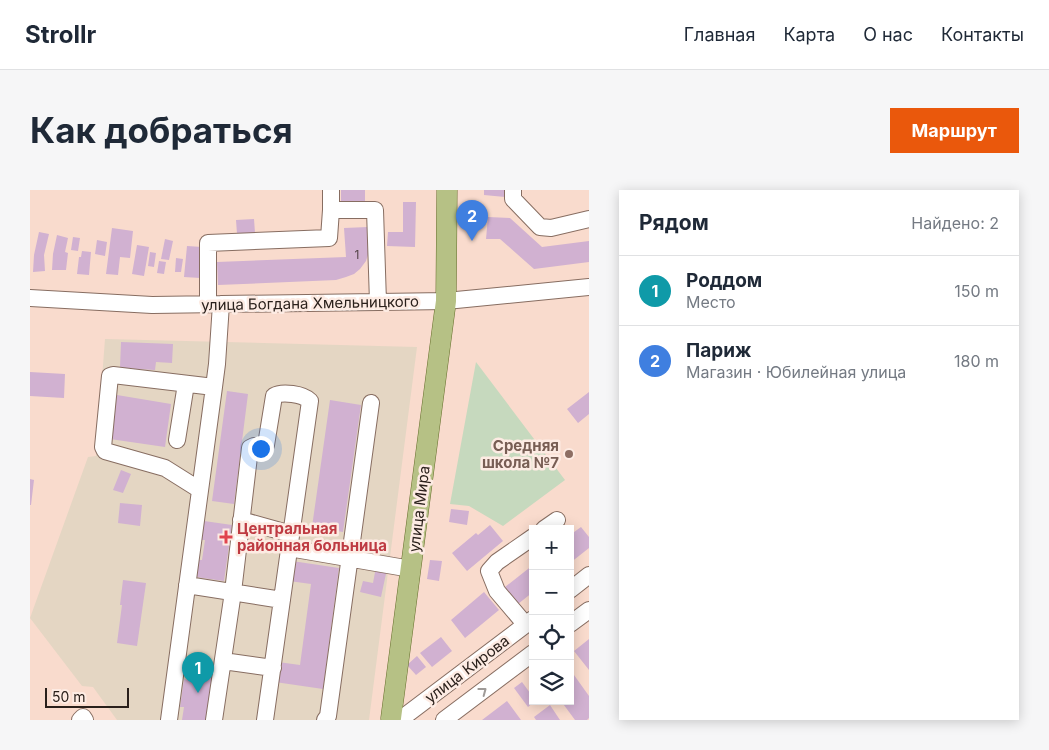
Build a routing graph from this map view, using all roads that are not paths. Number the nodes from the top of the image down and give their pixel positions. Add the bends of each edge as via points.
1 (331, 190) edge
2 (447, 190) edge
3 (513, 190) edge
4 (331, 210) junction
5 (589, 220) edge
6 (589, 287) edge
7 (30, 298) edge
8 (446, 300) junction
9 (378, 302) junction
10 (214, 304) junction
11 (186, 384) junction
12 (214, 387) junction
13 (371, 403) dead end
14 (177, 440) dead end
15 (200, 490) junction
16 (241, 520) junction
17 (529, 539) edge
18 (290, 541) junction
19 (350, 558) junction
20 (411, 569) junction
21 (589, 575) edge
22 (187, 585) junction
23 (574, 587) edge
24 (233, 592) junction
25 (282, 600) junction
26 (589, 610) edge
27 (574, 621) edge
28 (529, 622) edge
29 (529, 656) edge
30 (223, 662) junction
31 (273, 668) junction
32 (394, 719) edge
33 (80, 720) edge
34 (86, 720) edge
35 (169, 720) edge
36 (214, 720) edge
37 (265, 720) edge
38 (325, 720) edge
39 (444, 720) edge

1 - 4 street
2 - 8 main road, улица Мира
3 - 5 street via 513,199 540,227 551,228
4 - 9 street via 375,210
4 - 10 street via 329,238 208,243
6 - 8 street, улица Богдана Хмельницкого
7 - 10 street, улица Богдана Хмельницкого
8 - 9 street, улица Богдана Хмельницкого
8 - 20 main road, улица Мира
9 - 10 street, улица Богдана Хмельницкого
10 - 12 street via 217,364
11 - 12 street
11 - 14 street
11 - 15 street via 111,375 103,447 105,452 165,468
12 - 15 street
13 - 19 street
15 - 22 street
16 - 18 street
16 - 18 street via 250,448 266,446 274,396 306,397 310,401
16 - 24 street
17 - 28 street via 489,571 497,591
18 - 19 street
18 - 25 street
19 - 20 street
19 - 38 street
20 - 32 main road, улица Мира
21 - 23 street
22 - 24 street
22 - 35 street
24 - 25 street
24 - 30 street
25 - 31 street
26 - 27 street
28 - 32 street, улица Кирова
39 -> 29 street, улица Кирова
30 - 31 street
30 - 36 street
31 - 37 street
33 - 34 street via 83,717

